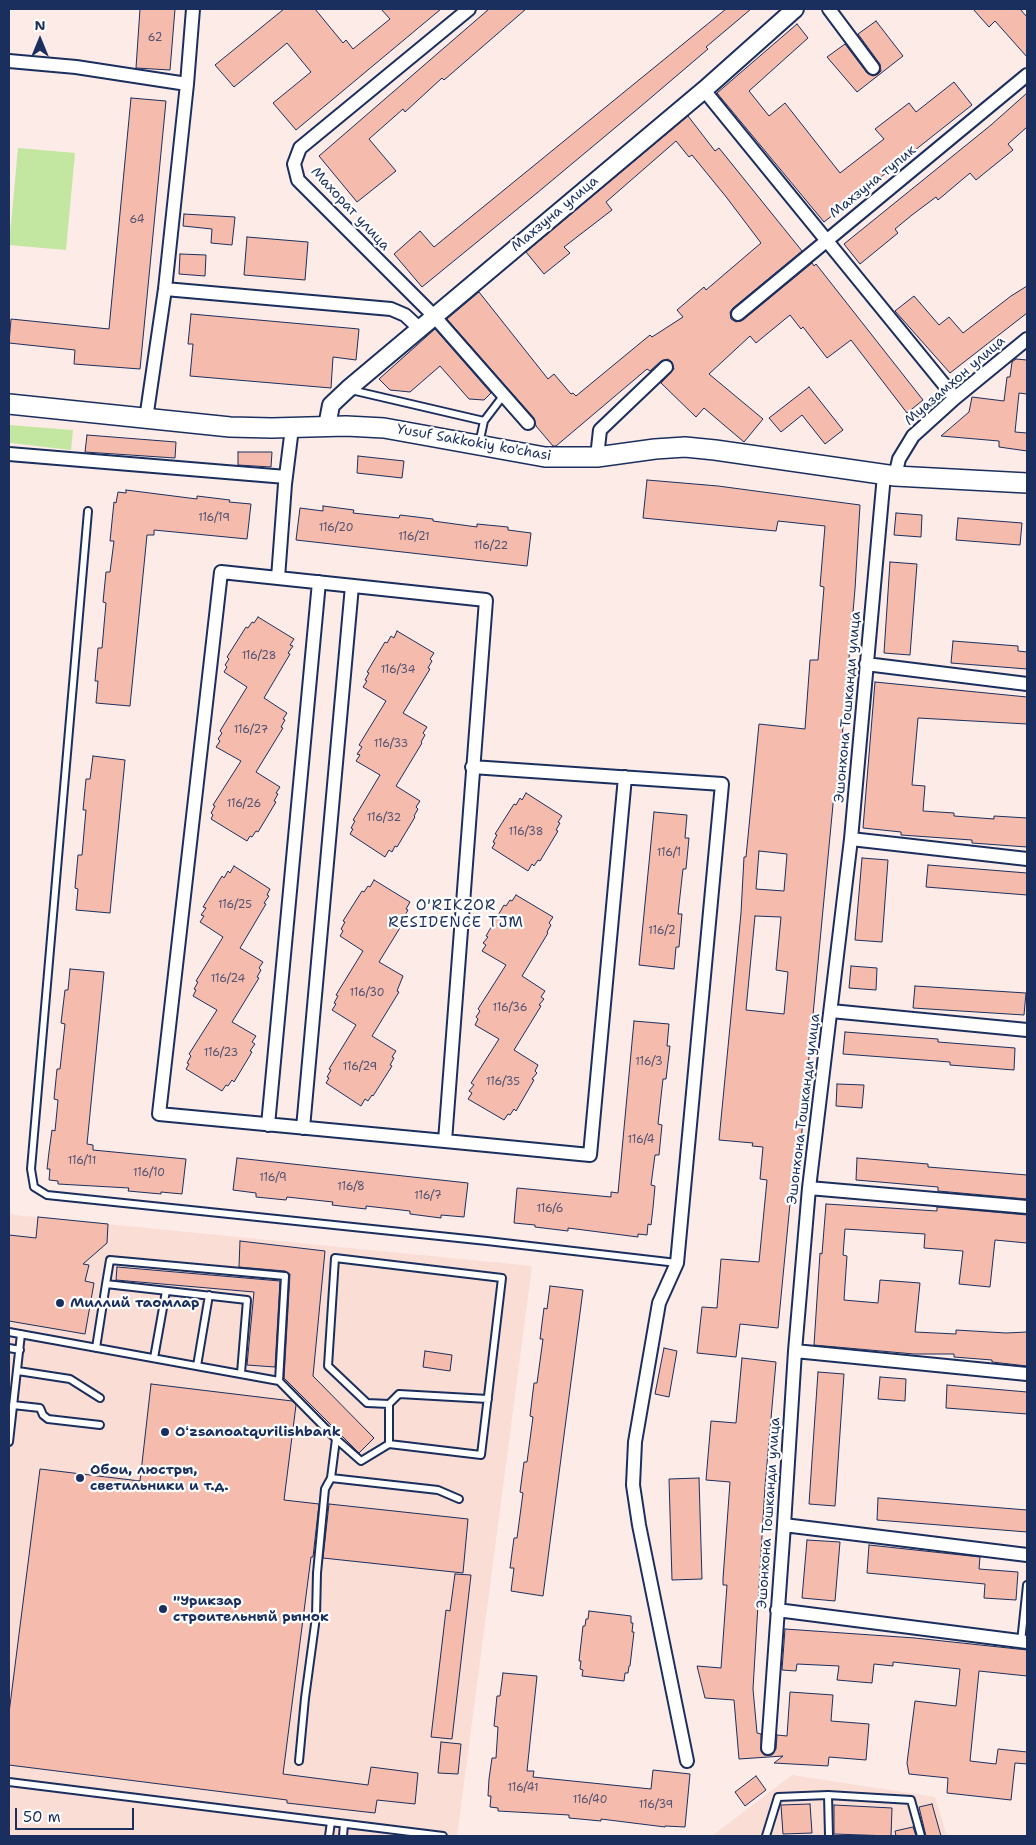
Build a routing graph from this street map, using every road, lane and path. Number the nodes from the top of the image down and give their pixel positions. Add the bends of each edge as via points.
1 (193, 9) edge
2 (470, 9) edge
3 (795, 9) edge
4 (829, 9) edge
5 (9, 62) edge
6 (872, 68) dead end
7 (1027, 75) edge
8 (187, 84) junction
9 (704, 90) junction
10 (827, 240) junction
11 (165, 289) junction
12 (738, 314) dead end
13 (434, 316) junction
14 (420, 328) junction
15 (1027, 339) edge
16 (666, 367) dead end
17 (348, 389) junction
18 (503, 396) junction
19 (955, 398) junction
20 (9, 404) edge
21 (146, 419) junction
22 (484, 421) junction
23 (528, 423) dead end
24 (327, 426) junction
25 (292, 428) junction
26 (479, 445) junction
27 (9, 454) edge
28 (597, 457) junction
29 (889, 475) junction
30 (286, 477) junction
31 (1027, 484) edge
32 (88, 511) dead end
33 (278, 578) junction
34 (319, 582) junction
35 (352, 586) junction
36 (866, 664) junction
37 (1027, 684) edge
38 (472, 767) junction
39 (625, 778) junction
40 (851, 839) junction
41 (1027, 859) edge
42 (830, 1011) junction
43 (1027, 1030) edge
44 (268, 1125) junction
45 (303, 1128) junction
46 (445, 1141) junction
47 (809, 1188) junction
48 (1027, 1207) edge
49 (678, 1263) junction
50 (106, 1284) junction
51 (166, 1291) junction
52 (209, 1295) junction
53 (9, 1332) edge
54 (21, 1334) junction
55 (9, 1348) edge
56 (96, 1348) junction
57 (20, 1350) junction
58 (795, 1351) junction
59 (154, 1358) junction
60 (197, 1366) junction
61 (18, 1371) junction
62 (241, 1374) junction
63 (1027, 1374) edge
64 (280, 1380) junction
65 (100, 1398) dead end
66 (488, 1400) junction
67 (389, 1404) junction
68 (13, 1406) junction
69 (100, 1425) dead end
70 (336, 1439) junction
71 (9, 1442) edge
72 (389, 1444) junction
73 (331, 1478) junction
74 (459, 1499) dead end
75 (784, 1525) junction
76 (1027, 1555) edge
77 (1027, 1585) edge
78 (777, 1610) junction
79 (1024, 1642) edge
80 (768, 1748) dead end
81 (687, 1761) dead end
82 (299, 1762) dead end
83 (9, 1782) edge
84 (828, 1794) junction
85 (331, 1822) junction
86 (344, 1824) junction
87 (329, 1836) edge
88 (343, 1836) edge
89 (443, 1836) edge
90 (766, 1836) edge
91 (829, 1836) edge
92 (921, 1836) edge

1 - 8 street
2 - 13 street, Махорат улица via 300,148 294,164 298,180
3 - 9 street, Махзуна улица
4 - 6 street
5 - 8 street via 76,67
7 - 10 street, Махзуна тупик
8 - 11 street
9 - 10 street
9 - 13 street, Махзуна улица
10 - 12 street, Махзуна тупик
10 - 19 street
11 - 14 street via 391,309 405,315
11 - 21 street
13 - 14 street, Махзуна улица
13 - 18 street, Махорат улица
14 - 17 street, Махзуна улица
15 - 19 street, Муазамхон улица
16 - 28 street via 600,430
17 - 22 lane
17 - 24 street, Махзуна улица via 330,406
18 - 22 lane
18 - 23 street, Махорат улица
19 - 29 street, Муазамхон улица via 912,436
20 - 21 main road, Yusuf Sakkokiy ko'chasi
21 - 25 main road, Yusuf Sakkokiy ko'chasi via 230,427
22 - 26 lane
24 - 25 main road, Yusuf Sakkokiy ko'chasi
24 - 26 main road, Yusuf Sakkokiy ko'chasi via 384,428
25 - 30 street
26 - 28 main road, Yusuf Sakkokiy ko'chasi via 538,456
27 - 30 street
28 - 29 main road, Yusuf Sakkokiy ko'chasi via 685,447
29 - 31 main road, Yusuf Sakkokiy ko'chasi
29 - 36 street, Эшонхона Тошканди улица
30 - 33 street
32 - 49 lane via 31,1160 34,1187 47,1196
33 - 34 street
33 - 44 street via 221,572 159,1114
34 - 35 street
34 - 44 street
35 - 38 street via 486,600
35 - 45 street
36 - 37 street
36 - 40 street, Эшонхона Тошканди улица
38 - 39 street
38 - 46 street
39 - 46 street via 590,1155
39 - 49 street via 722,784
40 - 41 street
40 - 42 street, Эшонхона Тошканди улица
42 - 43 street
42 - 47 street, Эшонхона Тошканди улица
44 - 45 street
45 - 46 street
47 - 48 street
47 - 58 street, Эшонхона Тошканди улица
49 - 81 street via 659,1303 635,1442 633,1484
50 - 51 lane
50 - 56 lane
50 - 64 lane via 110,1260 285,1276
51 - 52 lane
51 - 59 lane
52 - 60 lane
52 - 62 lane via 247,1300
53 - 54 lane
54 - 56 lane
54 - 57 lane
55 - 57 lane
56 - 59 lane
57 - 61 lane
58 - 63 street
58 - 75 street, Эшонхона Тошканди улица
59 - 60 lane
60 - 62 lane
61 - 65 lane via 70,1380
61 - 68 lane
62 - 64 lane
64 - 70 lane
66 - 67 lane via 400,1394
66 - 67 lane via 502,1278 335,1258 328,1366 367,1403
66 - 72 lane via 481,1455
67 - 72 lane
68 - 69 lane via 40,1408 48,1419
68 - 71 lane
70 - 72 lane via 361,1461
70 - 73 lane
73 - 74 lane via 438,1490
73 - 82 lane via 325,1490 316,1617
75 - 76 street
75 - 78 street, Эшонхона Тошканди улица
77 - 79 lane
78 - 79 street
78 - 80 street, Эшонхона Тошканди улица
83 - 85 lane
84 - 90 lane via 778,1797
84 - 91 lane
84 - 92 lane via 911,1800
85 - 86 lane
85 - 87 lane
86 - 88 lane
86 - 89 lane

